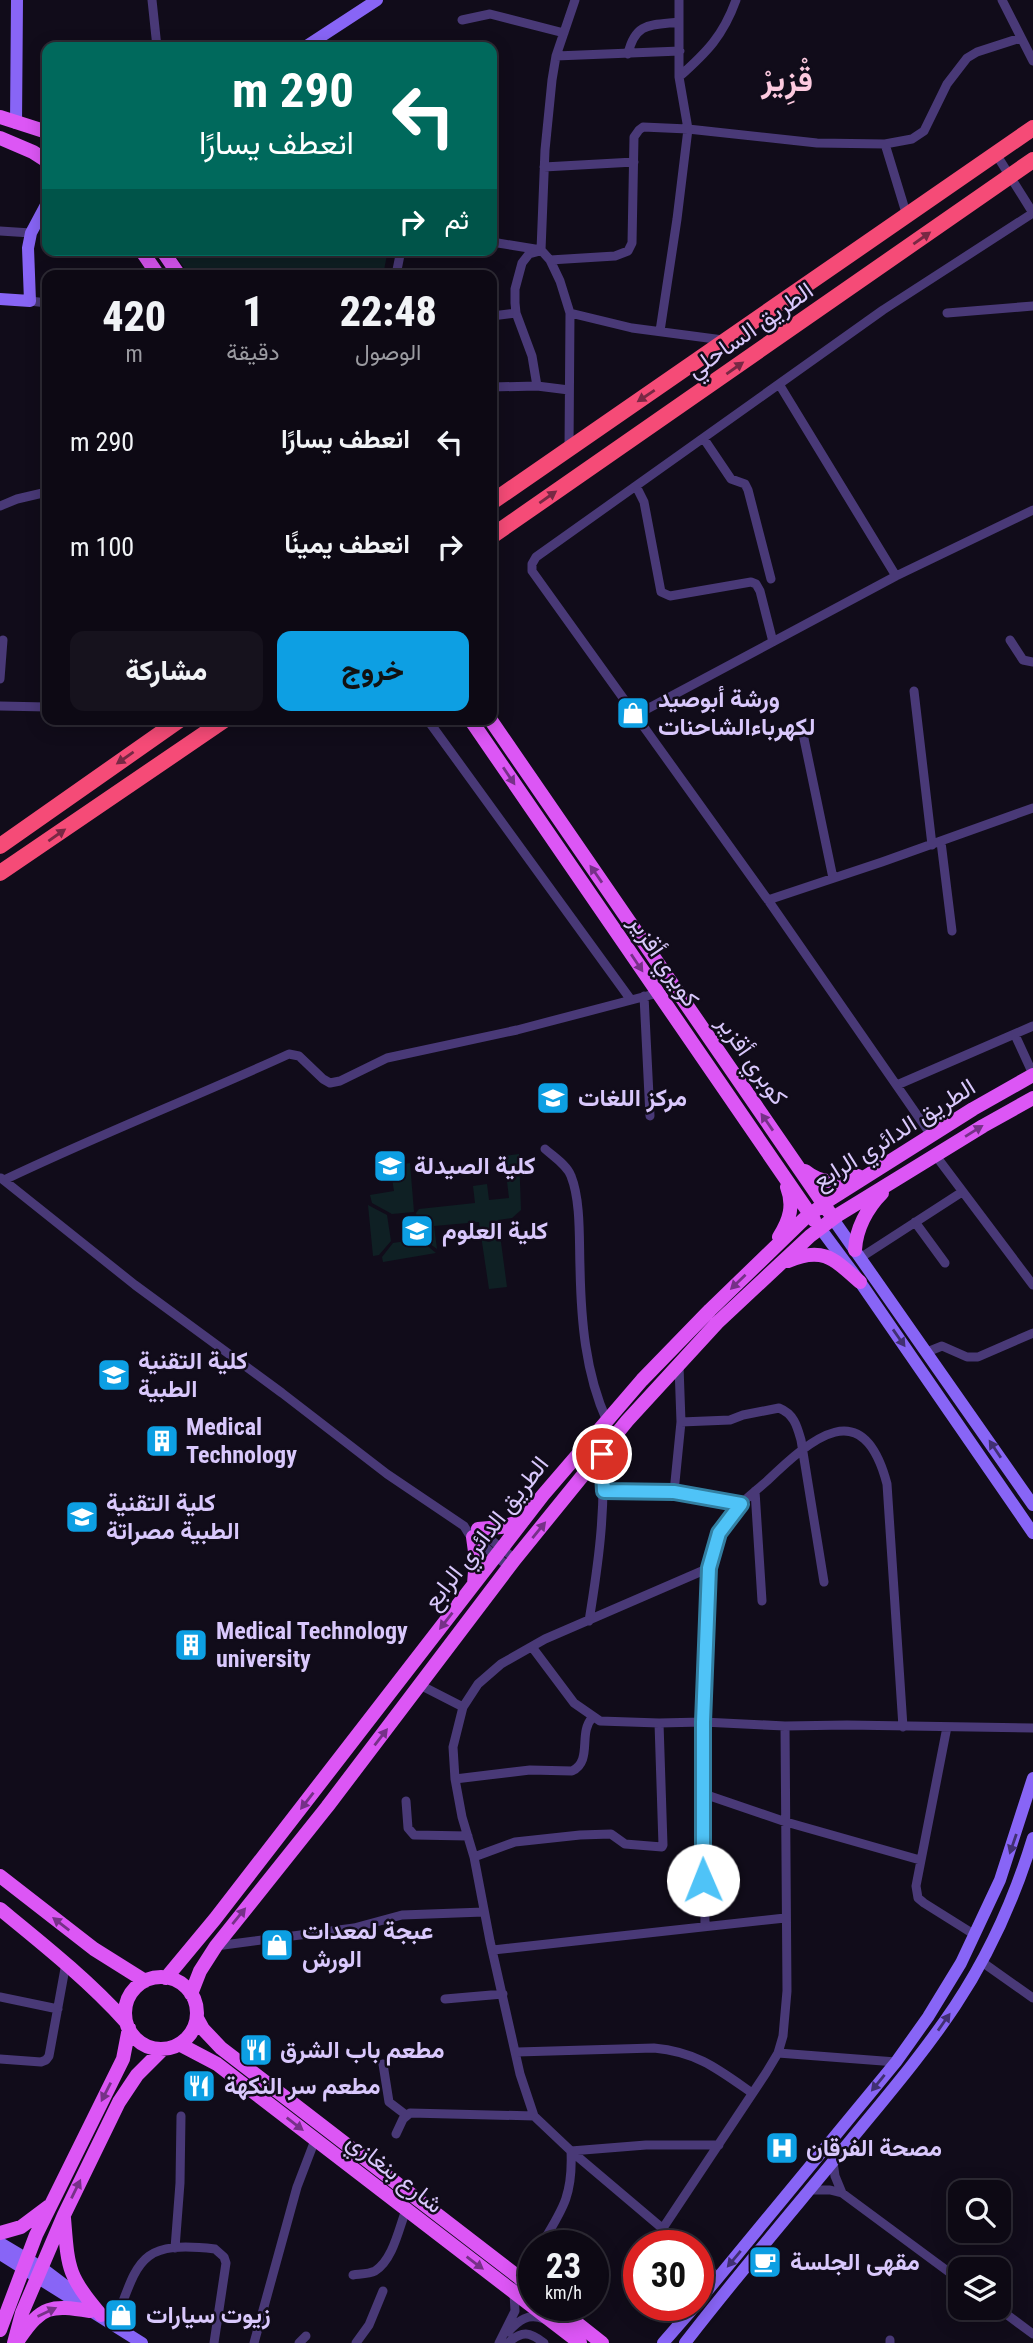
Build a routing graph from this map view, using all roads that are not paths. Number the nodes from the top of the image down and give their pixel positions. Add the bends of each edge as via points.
1 (18, 0) edge
2 (152, 0) edge
3 (377, 0) edge
4 (575, 0) edge
5 (679, 0) edge
6 (736, 0) edge
7 (1002, 0) edge
8 (462, 20) dead end
9 (679, 22) junction
10 (564, 33) junction
11 (324, 34) junction
12 (1020, 38) junction
13 (156, 42) edge
14 (306, 42) edge
15 (312, 42) edge
16 (680, 51) junction
17 (628, 54) junction
18 (556, 56) junction
19 (1033, 61) edge
20 (679, 77) junction
21 (0, 117) edge
22 (16, 123) junction
23 (1033, 128) edge
24 (688, 129) junction
25 (42, 131) edge
26 (0, 138) edge
27 (885, 144) junction
28 (40, 152) edge
29 (996, 154) junction
30 (1033, 160) edge
31 (634, 162) junction
32 (544, 167) junction
33 (1010, 177) junction
34 (1033, 213) edge
35 (907, 216) junction
36 (42, 218) edge
37 (0, 231) edge
38 (32, 233) junction
39 (497, 243) edge
40 (541, 250) junction
41 (550, 260) junction
42 (0, 299) edge
43 (30, 301) junction
44 (42, 302) edge
45 (1033, 306) edge
46 (516, 313) junction
47 (570, 313) junction
48 (947, 313) dead end
49 (497, 315) edge
50 (660, 331) junction
51 (726, 341) junction
52 (779, 384) junction
53 (537, 386) junction
54 (497, 387) edge
55 (569, 390) junction
56 (704, 439) junction
57 (569, 449) junction
58 (636, 486) junction
59 (42, 493) edge
60 (497, 499) edge
61 (0, 506) edge
62 (1033, 510) edge
63 (497, 533) edge
64 (896, 576) junction
65 (771, 579) dead end
66 (3, 640) dead end
67 (1010, 640) dead end
68 (772, 642) junction
69 (1033, 662) edge
70 (0, 678) edge
71 (914, 691) dead end
72 (0, 706) edge
73 (42, 707) edge
74 (634, 716) junction
75 (172, 725) edge
76 (217, 725) edge
77 (432, 725) edge
78 (474, 725) edge
79 (494, 725) edge
80 (802, 729) dead end
81 (1033, 808) edge
82 (936, 843) junction
83 (0, 846) edge
84 (0, 873) edge
85 (833, 878) junction
86 (768, 900) junction
87 (952, 931) dead end
88 (651, 995) junction
89 (631, 1000) junction
90 (1033, 1026) edge
91 (1015, 1035) junction
92 (1033, 1075) edge
93 (897, 1085) junction
94 (1033, 1098) edge
95 (650, 1116) dead end
96 (932, 1135) junction
97 (545, 1149) dead end
98 (791, 1156) junction
99 (936, 1156) junction
100 (778, 1167) junction
101 (879, 1168) junction
102 (896, 1178) junction
103 (2, 1179) edge
104 (962, 1192) junction
105 (824, 1204) junction
106 (811, 1214) junction
107 (834, 1219) junction
108 (915, 1222) junction
109 (820, 1228) junction
110 (771, 1250) junction
111 (857, 1254) junction
112 (945, 1263) dead end
113 (772, 1271) junction
114 (860, 1282) junction
115 (1033, 1285) edge
116 (1033, 1333) edge
117 (928, 1352) junction
118 (680, 1366) junction
119 (607, 1421) junction
120 (681, 1422) junction
121 (803, 1449) junction
122 (602, 1454) junction
123 (604, 1491) junction
124 (755, 1491) junction
125 (674, 1492) junction
126 (741, 1504) junction
127 (1033, 1506) edge
128 (523, 1521) junction
129 (472, 1531) junction
130 (1033, 1532) edge
131 (499, 1552) junction
132 (512, 1563) junction
133 (709, 1568) junction
134 (824, 1582) dead end
135 (474, 1585) junction
136 (762, 1601) dead end
137 (589, 1621) junction
138 (532, 1647) junction
139 (420, 1685) junction
140 (463, 1707) junction
141 (593, 1718) junction
142 (703, 1722) junction
143 (659, 1723) junction
144 (785, 1726) junction
145 (902, 1727) junction
146 (947, 1727) junction
147 (1033, 1728) edge
148 (1033, 1778) edge
149 (455, 1779) junction
150 (704, 1794) junction
151 (406, 1801) dead end
152 (786, 1822) junction
153 (468, 1836) junction
154 (1033, 1838) edge
155 (474, 1857) junction
156 (920, 1860) junction
157 (0, 1876) edge
158 (0, 1909) edge
159 (484, 1912) junction
160 (985, 1914) junction
161 (785, 1917) junction
162 (1002, 1920) junction
163 (705, 1925) junction
164 (975, 1935) junction
165 (216, 1946) junction
166 (493, 1950) junction
167 (982, 1962) junction
168 (66, 1963) junction
169 (166, 1978) junction
170 (145, 1982) junction
171 (191, 1994) junction
172 (503, 1994) junction
173 (0, 1997) edge
174 (1033, 1998) edge
175 (445, 1999) dead end
176 (58, 2010) junction
177 (197, 2018) junction
178 (127, 2025) junction
179 (179, 2044) junction
180 (163, 2049) junction
181 (517, 2052) junction
182 (778, 2053) junction
183 (0, 2059) edge
184 (896, 2062) junction
185 (383, 2064) dead end
186 (752, 2093) junction
187 (406, 2115) junction
188 (181, 2116) dead end
189 (534, 2116) junction
190 (396, 2134) dead end
191 (315, 2140) junction
192 (719, 2145) junction
193 (571, 2151) junction
194 (833, 2162) junction
195 (810, 2190) junction
196 (842, 2193) junction
197 (52, 2202) junction
198 (406, 2210) junction
199 (64, 2215) junction
200 (663, 2228) joint
201 (549, 2230) edge
202 (0, 2233) edge
203 (0, 2243) edge
204 (175, 2248) junction
205 (0, 2254) edge
206 (25, 2264) junction
207 (948, 2271) edge
208 (40, 2274) junction
209 (714, 2274) edge
210 (353, 2275) dead end
211 (518, 2277) edge
212 (719, 2278) junction
213 (714, 2284) edge
214 (518, 2285) edge
215 (0, 2290) edge
216 (383, 2291) dead end
217 (514, 2293) junction
218 (103, 2317) junction
219 (1011, 2318) edge
220 (574, 2321) edge
221 (682, 2321) edge
222 (553, 2323) junction
223 (2, 2324) edge
224 (1033, 2334) edge
225 (502, 2342) edge
226 (15, 2343) edge
227 (142, 2343) edge
228 (214, 2343) edge
229 (254, 2343) edge
230 (356, 2343) edge
231 (544, 2343) edge
232 (580, 2343) edge
233 (602, 2343) edge
234 (663, 2343) edge
235 (685, 2343) edge

1 - 22 main road
2 - 13 street
3 - 11 main road
4 - 10 street
5 - 9 street
6 - 20 street via 717,41
7 - 12 street
8 - 10 street via 490,14
9 - 16 street
9 - 17 street via 641,29 631,39
10 - 18 street
11 - 14 main road
11 - 15 main road
12 - 19 street
12 - 27 street via 967,58 947,85 924,131 912,139
16 - 17 street
16 - 20 street
17 - 18 street
18 - 32 street
20 - 24 street
21 - 22 main road
22 - 25 main road
23 - 29 highway, الطريق الساحلي
24 - 27 street via 817,143
24 - 31 street via 639,130
24 - 50 street
26 - 28 main road
27 - 35 street
29 - 33 street
29 - 35 highway, الطريق الساحلي
30 - 33 highway, الطريق الساحلي
31 - 32 street
31 - 41 street via 628,251
32 - 40 street
33 - 34 street
63 -> 33 highway, الطريق الساحلي
34 - 52 street
35 - 51 highway, الطريق الساحلي
36 - 38 main road
37 - 38 street
38 - 43 main road via 28,248
39 - 40 street
40 - 41 street
40 - 46 street via 528,254 522,263 515,289
41 - 47 street
42 - 43 main road
43 - 44 street
45 - 48 street
46 - 49 street
46 - 53 street
47 - 50 street
47 - 55 street
50 - 51 street
51 -> 57 highway, الطريق الساحلي
52 - 56 street
52 - 64 street
53 - 54 street
53 - 55 street
55 - 57 street
56 - 58 street
56 - 65 street via 731,479 748,490
57 - 60 highway, الطريق الساحلي
58 - 68 street via 644,502 661,592 670,596 751,582 760,591
58 - 74 street via 532,564 532,571
59 - 61 street
62 - 64 street
64 - 68 street
66 - 70 street
67 - 69 street via 1023,660
68 - 74 street
71 - 82 street
72 - 73 street
74 - 86 street
75 -> 83 highway
84 -> 76 highway
77 - 89 street
78 -> 88 main road, كويري أقزير
98 -> 79 main road, كوبري أقزير
80 - 85 street
81 - 82 street
82 - 85 street
82 - 87 street
85 - 86 street
86 - 93 street
88 - 89 street
88 - 95 street
88 - 100 main road, كويري أقزير
89 - 103 street via 387,1058 330,1083 299,1056 289,1054
90 - 91 street
91 - 92 street
91 - 93 street
92 - 96 main road, الطريق الدائري الرابع
93 - 96 street
99 -> 94 main road, الطريق الدائري الرابع
96 - 101 main road, الطريق الدائري الرابع
97 - 119 street via 573,1180 584,1332 591,1376
98 - 101 main road via 824,1182 839,1182
98 - 105 main road, كوبري أقزير
99 - 102 main road, الطريق الدائري الرابع
99 - 104 street
100 - 106 main road, كويري أقزير
100 - 110 main road via 791,1206
101 - 105 main road, الطريق الدائري الرابع
102 - 107 main road, الطريق الدائري الرابع
102 - 111 main road via 864,1217 857,1235
103 - 129 street via 387,1474
104 - 108 street
104 - 115 street
105 - 106 main road, الطريق الدائري الرابع
105 - 107 main road, كوبري أقزير
106 - 109 main road, كويري أقزير
106 - 110 main road, الطريق الدائري الرابع
107 - 109 main road, الطريق الدائري الرابع
107 - 111 main road
108 - 111 street
108 - 112 street
109 - 113 main road, الطريق الدائري الرابع
109 - 114 main road
110 -> 119 main road, الطريق الدائري الرابع via 651,1370
111 - 117 main road
113 - 114 main road via 797,1257 818,1254 831,1258
113 - 118 main road, الطريق الدائري الرابع
114 -> 130 main road
116 - 117 street via 978,1357 942,1346
127 -> 117 main road
118 - 120 street
118 - 122 main road, الطريق الدائري الرابع
119 - 128 main road, الطريق الدائري الرابع
120 - 121 street via 730,1420 779,1408 795,1422
120 - 125 street
121 - 124 street
121 - 134 street
121 - 145 street via 828,1433 841,1431 863,1437 881,1460 890,1506
122 - 123 street
132 -> 122 main road, الطريق الدائري الرابع
123 - 125 street
123 - 137 street
124 - 126 street
124 - 136 street
125 - 126 street
126 - 133 street via 719,1533
128 - 129 main road
128 - 131 main road, الطريق الدائري الرابع
129 - 131 street
129 - 135 main road
131 - 132 street
131 - 135 main road, الطريق الدائري الرابع
132 - 139 main road, الطريق الدائري الرابع
133 - 137 street
133 - 142 street
135 -> 169 main road, الطريق الدائري الرابع
137 - 138 street
138 - 140 street via 489,1672
138 - 141 street via 574,1703
139 - 140 street
165 -> 139 main road, الطريق الدائري الرابع
140 - 149 street via 453,1746
141 - 143 street
141 - 149 street via 587,1724 578,1769
142 - 143 street
142 - 144 street
142 - 150 street
143 - 155 street via 662,1847 625,1844 611,1834 580,1835 515,1842
144 - 145 street
144 - 152 street
145 - 146 street
146 - 147 street
146 - 156 street
148 -> 160 main road
149 - 153 street
150 - 152 street
150 - 163 street
151 - 153 street via 408,1828 414,1835
152 - 156 street
152 - 161 street
153 - 155 street
154 - 162 main road
155 - 159 street
156 - 164 street via 918,1898
170 -> 157 main road
158 - 168 main road
159 - 165 street via 402,1915 354,1928
159 - 166 street
160 - 162 main road
160 - 164 main road
161 - 163 street
161 - 182 street via 787,1991
162 - 167 main road
163 - 166 street
164 - 184 main road via 945,1991
165 - 171 main road, الطريق الدائري الرابع
166 - 172 street
167 - 174 street
194 -> 167 main road via 932,2038
168 - 176 street
168 - 178 main road
169 - 170 main road
169 - 171 main road
170 - 178 main road via 128,2000
171 - 177 main road
172 - 175 street
172 - 181 street
173 - 176 street
176 - 183 street via 47,2060
177 - 179 main road via 193,2030
177 - 211 main road, شارع بنغازي via 214,2043
178 - 180 main road via 139,2042
178 -> 197 main road via 123,2059
179 - 180 main road
179 -> 191 main road, شارع بنغازي via 217,2064
199 -> 180 main road via 119,2102
181 - 186 street via 675,2050 701,2058
181 - 189 street
182 - 184 street
182 - 186 street
184 -> 212 main road
185 - 187 street via 389,2102
186 - 192 street
187 - 189 street
187 - 190 street
188 - 204 street
189 - 193 street
191 - 198 main road, شارع بنغازي
191 - 229 street via 297,2187
192 - 193 street
192 - 200 street
193 - 200 street
193 - 201 street via 569,2192
194 - 195 main road
194 - 196 street
195 - 196 street
195 - 235 main road
196 - 207 street
197 - 202 main road via 21,2227
197 - 206 main road
198 - 210 street via 381,2266
198 -> 217 main road, شارع بنغازي
199 - 208 main road
199 - 218 main road via 69,2268
203 - 206 main road
204 - 218 street via 156,2250 137,2267
204 - 228 street via 215,2249 224,2257
205 - 206 main road
206 - 208 main road
206 - 223 main road
208 - 218 main road
208 - 226 main road
209 - 212 street
212 - 213 main road
214 - 217 street
215 - 223 main road
216 - 230 street
217 - 222 main road, شارع بنغازي
217 - 225 street via 515,2311
226 -> 218 main road via 44,2311 62,2306
218 - 227 main road
219 - 224 street
220 - 233 main road
221 - 234 main road
222 - 225 street via 524,2318
222 - 232 main road, شارع بنغازي
225 - 231 street via 526,2332

